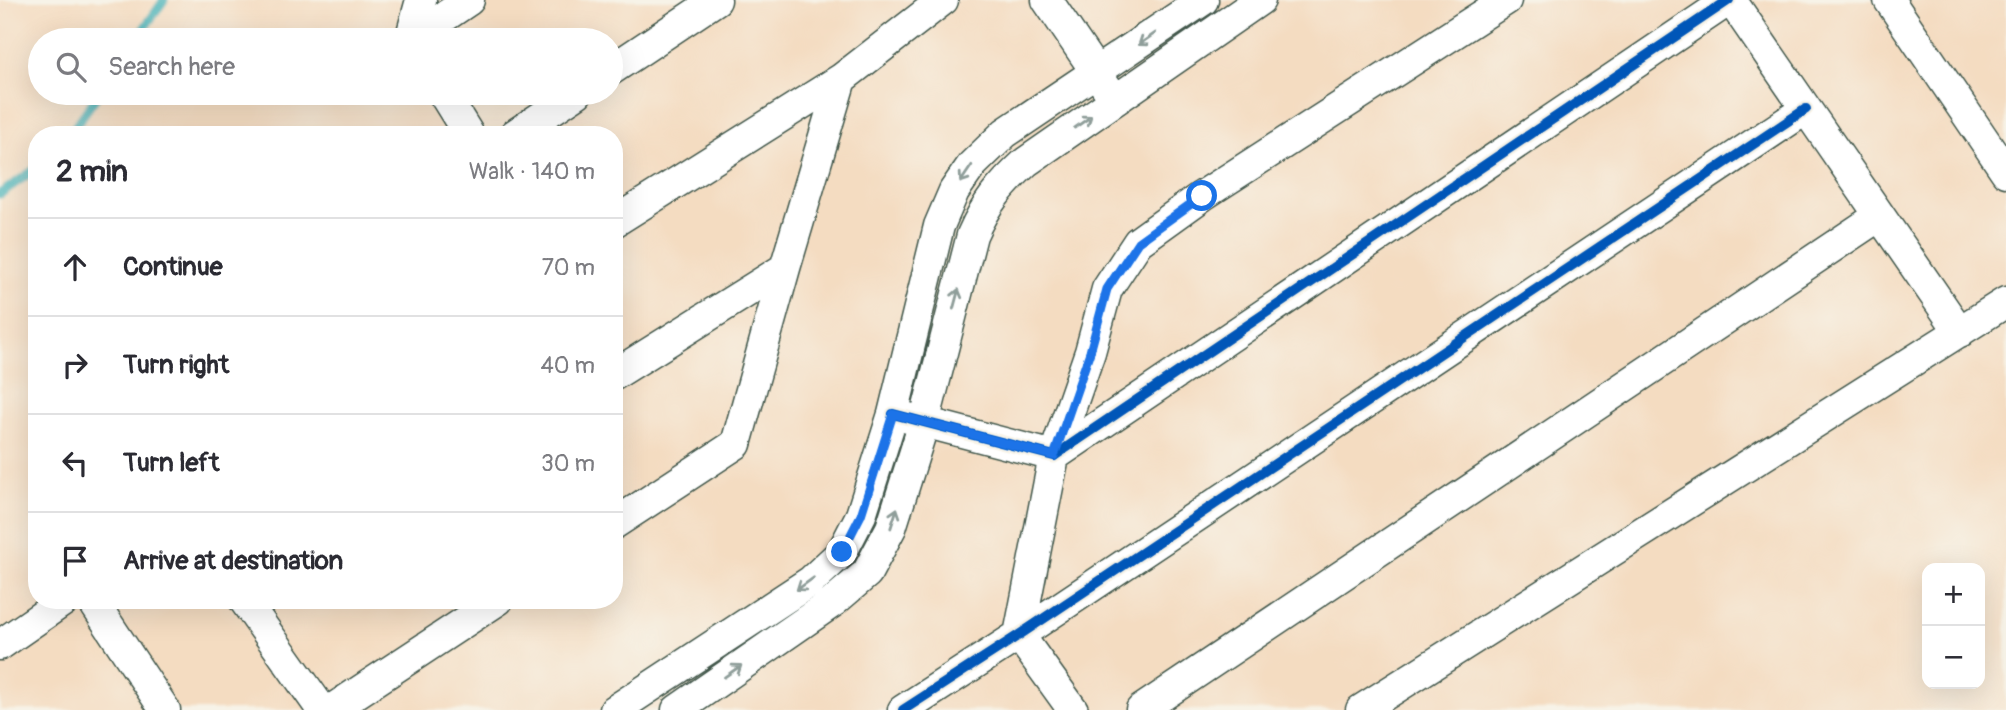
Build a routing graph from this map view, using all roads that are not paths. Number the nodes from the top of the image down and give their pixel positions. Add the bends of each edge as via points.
1 (421, 0) edge
2 (469, 0) edge
3 (716, 0) edge
4 (943, 0) edge
5 (1047, 0) edge
6 (1203, 0) edge
7 (1506, 0) edge
8 (1730, 0) edge
9 (1889, 0) edge
10 (1245, 4) edge
11 (413, 28) edge
12 (428, 28) edge
13 (623, 62) edge
14 (1097, 73) junction
15 (841, 79) junction
16 (1115, 100) junction
17 (450, 105) edge
18 (559, 105) edge
19 (1805, 109) junction
20 (463, 126) edge
21 (528, 126) edge
22 (2006, 172) edge
23 (623, 216) edge
24 (1879, 216) junction
25 (785, 268) junction
26 (2006, 302) edge
27 (1960, 332) junction
28 (623, 369) edge
29 (893, 414) junction
30 (924, 423) junction
31 (1054, 456) junction
32 (623, 518) edge
33 (52, 609) edge
34 (98, 609) edge
35 (254, 609) edge
36 (484, 609) edge
37 (1019, 635) junction
38 (0, 645) edge
39 (160, 708) edge
40 (321, 710) edge
41 (331, 710) edge
42 (615, 710) edge
43 (677, 710) edge
44 (903, 710) edge
45 (1073, 710) edge
46 (1141, 710) edge
47 (1361, 710) edge

1 - 11 street
2 - 12 street
3 - 13 street
4 - 15 street
5 - 14 street
6 -> 14 street
7 - 31 street via 1138,242 1107,289
8 - 19 street
8 - 31 street
9 - 22 street
10 - 16 street
14 - 16 street
14 -> 29 street via 1005,132 972,164 954,191 939,226
15 - 23 street
15 - 25 street
30 -> 16 street via 972,235 984,209 1026,162
17 - 20 street
18 - 21 street
19 - 24 street
19 - 37 street
24 - 27 street
24 - 46 street
25 - 28 street
25 - 32 street via 736,444
26 - 27 street
27 - 47 street
29 - 30 street
29 -> 42 street via 861,515 842,552 811,581
30 - 31 street
43 -> 30 street via 833,602 866,573 891,528
31 - 37 street
33 - 38 street
34 - 39 street
35 - 40 street
36 - 41 street
37 - 44 street
37 - 45 street

